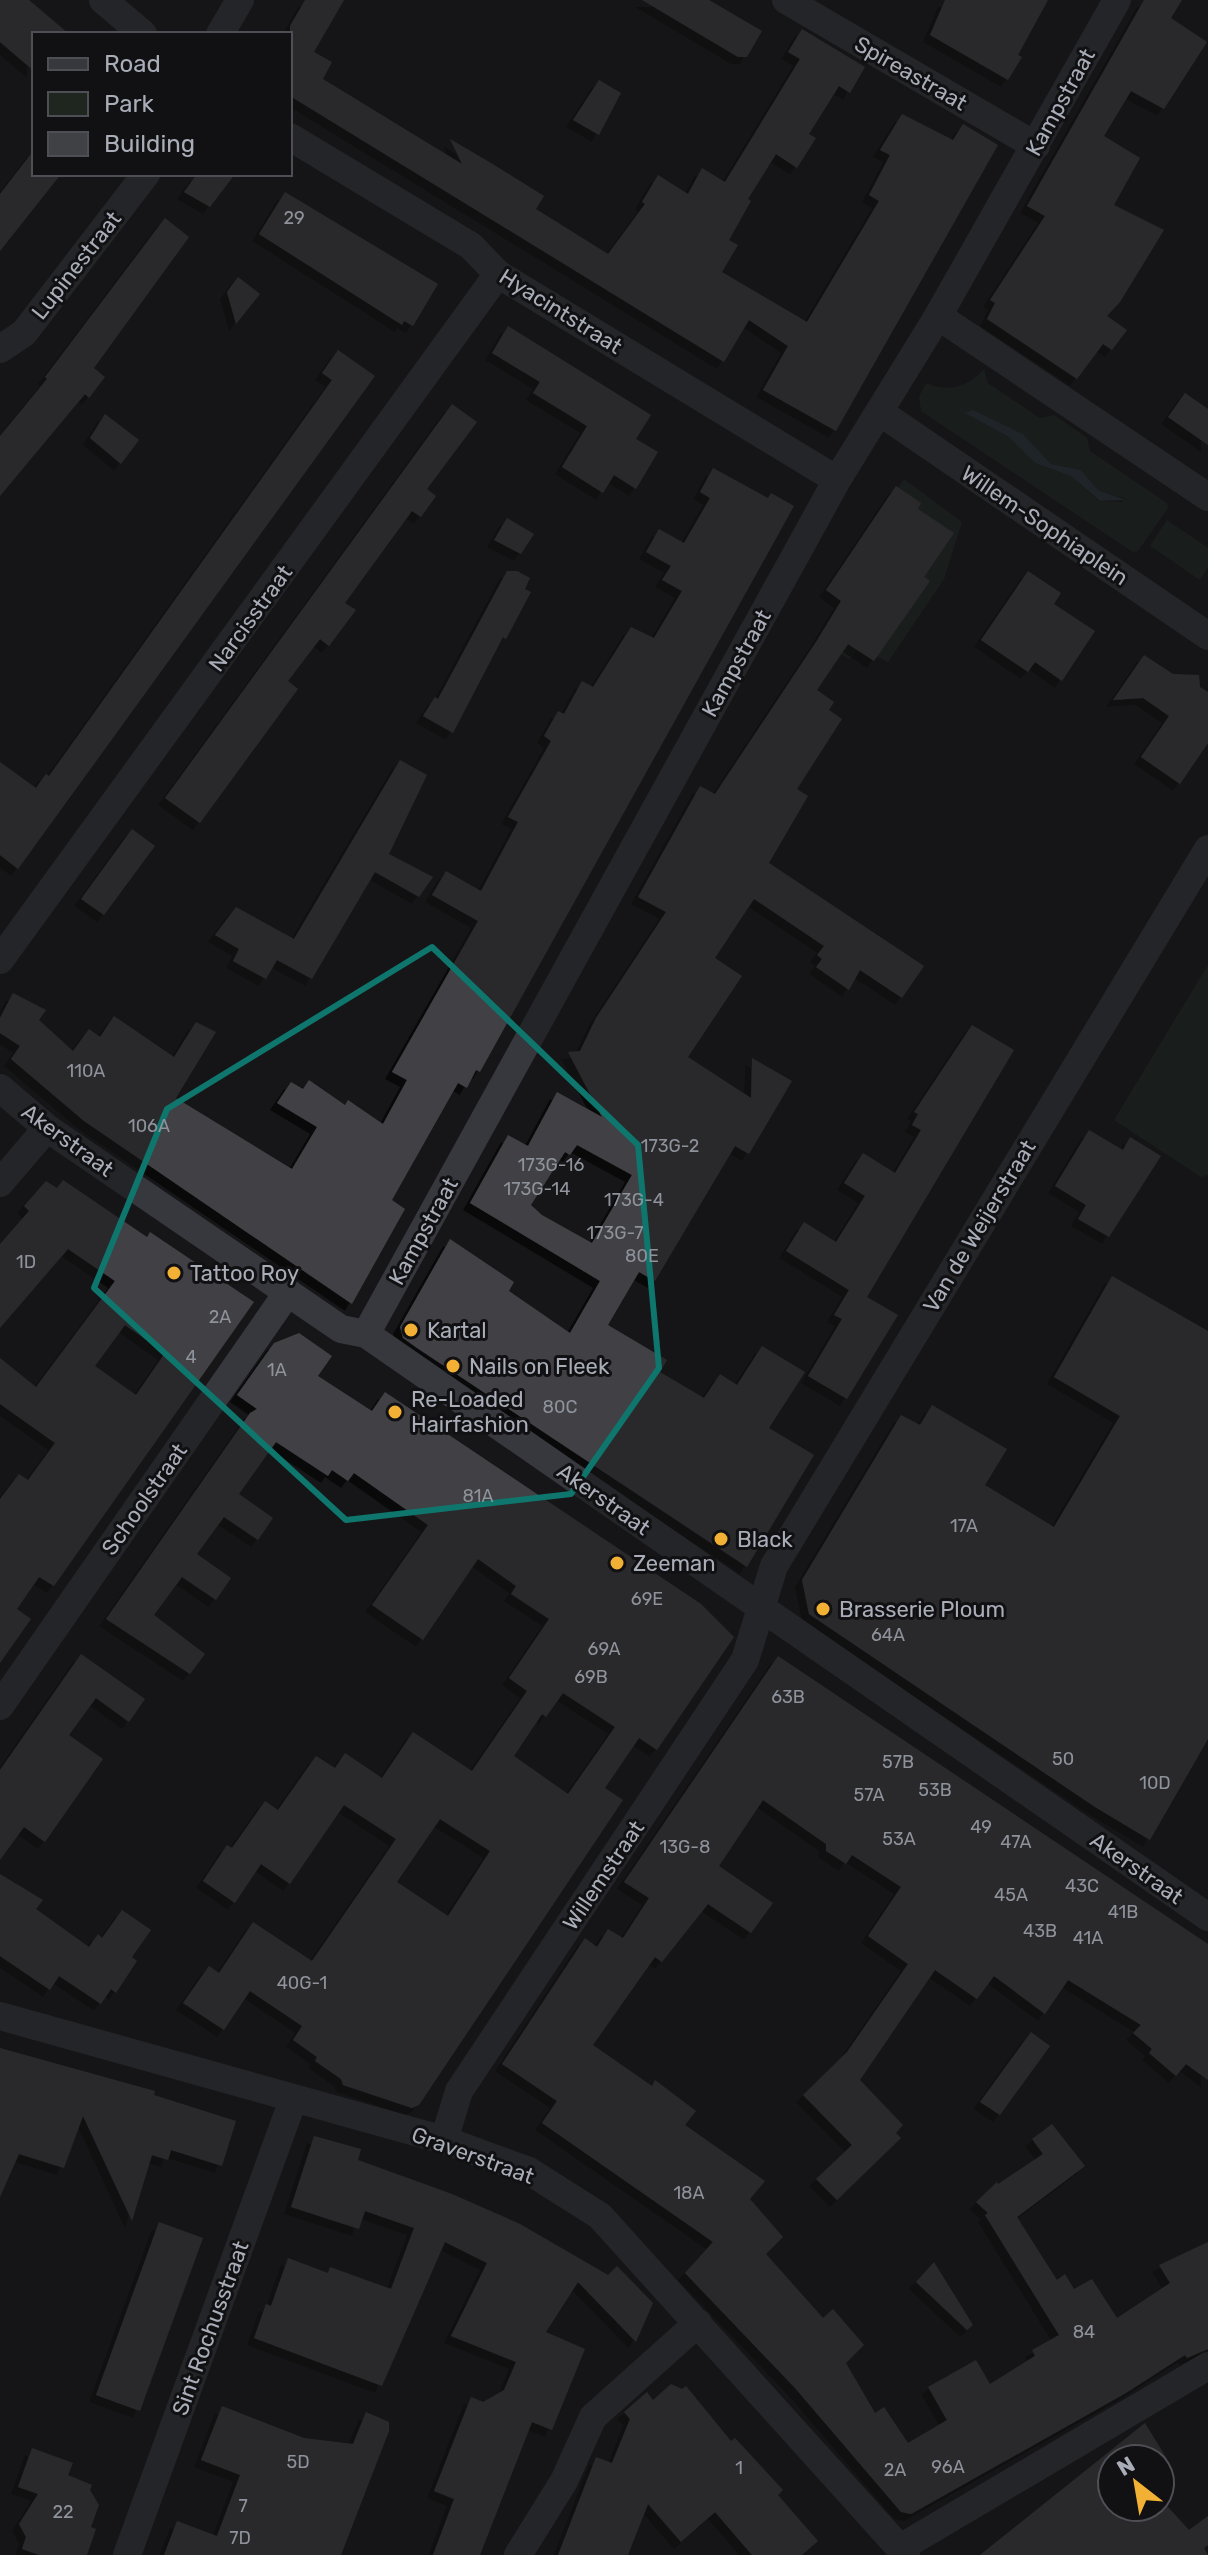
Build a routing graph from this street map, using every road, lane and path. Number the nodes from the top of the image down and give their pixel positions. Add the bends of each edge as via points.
1 (103, 0) edge
2 (240, 0) edge
3 (786, 0) edge
4 (1117, 0) edge
5 (141, 32) edge
6 (221, 32) edge
7 (292, 138) edge
8 (1036, 146) junction
9 (144, 176) edge
10 (498, 274) junction
11 (938, 316) junction
12 (0, 349) edge
13 (881, 413) junction
14 (837, 480) junction
15 (1208, 497) edge
16 (1208, 636) edge
17 (1208, 849) edge
18 (0, 960) edge
19 (0, 1088) edge
20 (47, 1128) junction
21 (0, 1183) edge
22 (288, 1292) junction
23 (366, 1334) junction
24 (762, 1609) junction
25 (0, 1706) edge
26 (1208, 1917) edge
27 (0, 2016) edge
28 (293, 2100) junction
29 (444, 2140) junction
30 (698, 2323) junction
31 (1208, 2366) edge
32 (903, 2551) edge
33 (127, 2555) edge
34 (518, 2555) edge

1 - 5 street
2 - 6 street
3 - 8 street, Spireastraat
4 - 8 street, Kampstraat
7 - 10 street, Hyacintstraat via 471,246
8 - 11 street, Kampstraat
9 - 12 street, Lupinestraat via 24,333
10 - 14 street, Hyacintstraat
10 - 18 street, Narcisstraat
11 - 13 street, Kampstraat
11 - 15 street
13 - 14 street, Kampstraat
13 - 16 street, Willem-Sophiaplein
14 - 23 street, Kampstraat
17 - 24 street, Van de Weijerstraat via 774,1566
19 - 20 street, Akerstraat
20 - 21 street
20 - 22 street, Akerstraat
22 - 23 street, Akerstraat via 341,1329
22 - 25 street, Schoolstraat
23 - 24 street, Akerstraat
24 - 26 street, Akerstraat
24 - 29 street, Willemstraat via 745,1660 459,2091
27 - 28 street, Graverstraat
28 - 29 street, Graverstraat
28 - 33 street, Sint Rochusstraat
29 - 30 street, Graverstraat via 529,2171 600,2216
30 - 32 street, Graverstraat
30 - 34 street via 593,2417 564,2481
31 - 32 street

